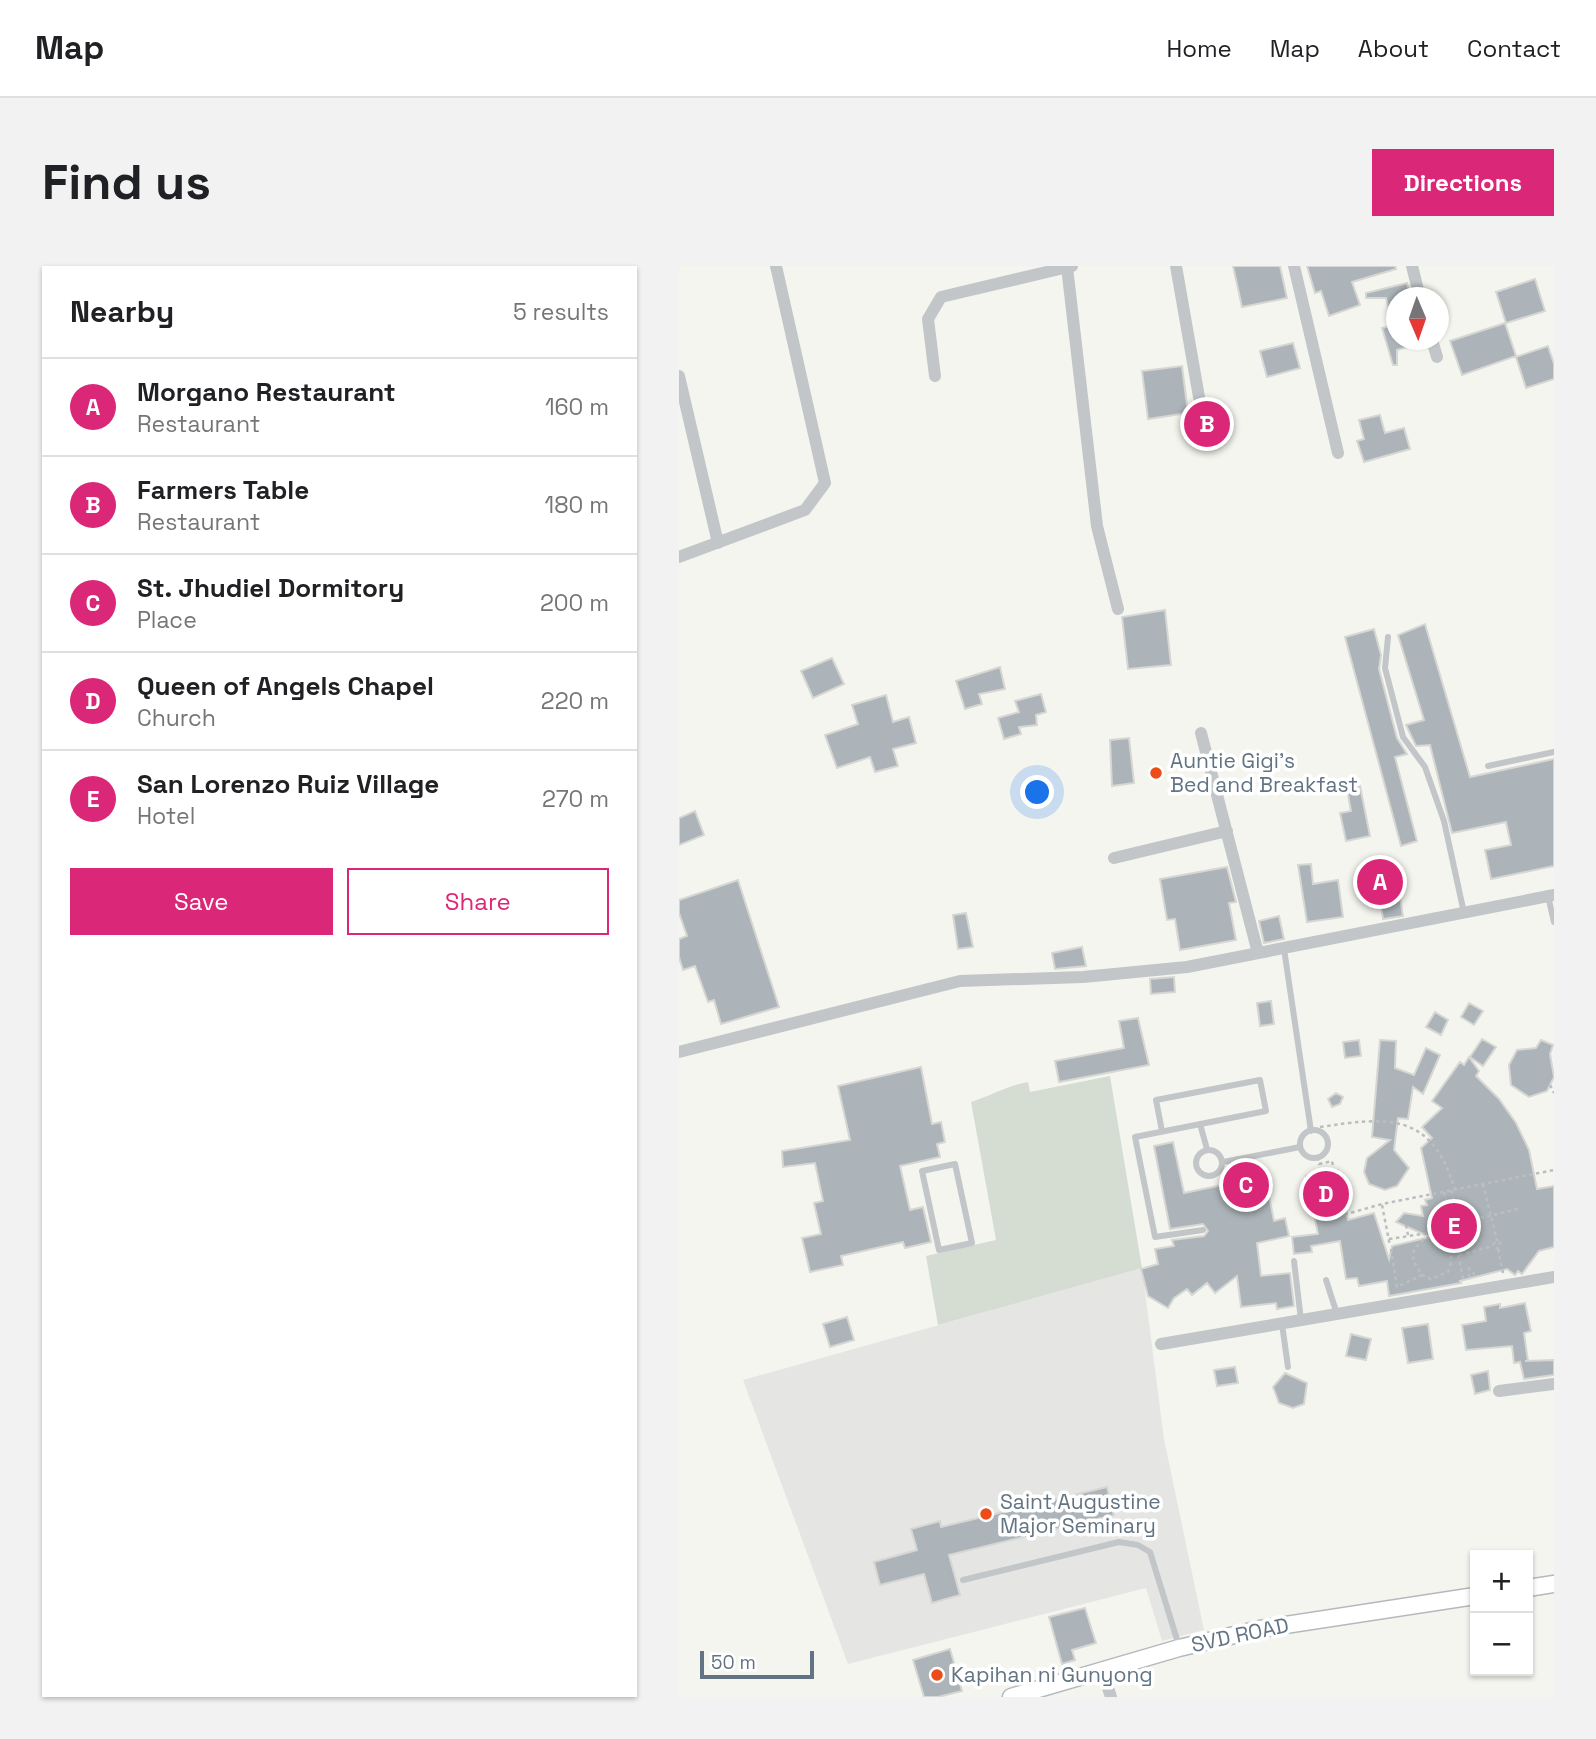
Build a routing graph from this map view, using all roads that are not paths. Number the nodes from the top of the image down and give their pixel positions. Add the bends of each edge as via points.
1 (776, 266) edge
2 (1175, 266) edge
3 (1294, 266) edge
4 (1412, 266) edge
5 (1070, 267) edge
6 (1417, 287) edge
7 (1435, 350) edge
8 (1437, 357) dead end
9 (679, 376) edge
10 (935, 376) dead end
11 (1199, 397) dead end
12 (1338, 453) dead end
13 (718, 543) junction
14 (679, 557) edge
15 (1118, 609) dead end
16 (1388, 637) dead end
17 (1201, 733) dead end
18 (1554, 752) edge
19 (1488, 766) dead end
20 (1227, 831) junction
21 (1114, 858) dead end
22 (1551, 896) edge
23 (1464, 913) junction
24 (1554, 922) edge
25 (1284, 949) junction
26 (1258, 953) junction
27 (679, 1052) edge
28 (1200, 1124) junction
29 (1311, 1129) junction
30 (1162, 1130) junction
31 (1300, 1147) junction
32 (1207, 1149) junction
33 (1223, 1162) junction
34 (1203, 1230) dead end
35 (939, 1250) joint
36 (1294, 1261) dead end
37 (1554, 1277) edge
38 (1326, 1280) dead end
39 (1337, 1314) junction
40 (1301, 1320) junction
41 (1282, 1323) junction
42 (1161, 1344) dead end
43 (1287, 1367) dead end
44 (1554, 1384) edge
45 (1499, 1391) dead end
46 (963, 1580) dead end
47 (1554, 1584) edge
48 (1533, 1587) edge
49 (1470, 1597) edge
50 (1179, 1648) junction
51 (1102, 1670) junction
52 (1011, 1697) edge
53 (1111, 1697) edge

1 - 13 street via 825,483 805,510
2 - 11 street
3 - 12 street
4 - 6 street
5 - 10 street via 941,297 928,319
5 - 15 street via 1097,526
7 - 8 street
9 - 13 street
13 - 14 street
16 - 23 lane via 1385,668 1403,737 1426,767 1444,821
17 - 20 street
18 - 19 lane
20 - 21 street
20 - 26 street
22 - 23 street
22 - 24 lane
23 - 25 street
25 - 26 street
25 - 29 lane
26 - 27 street via 1187,967 1083,977 960,981
28 - 30 lane
28 - 30 lane via 1266,1111 1260,1080 1156,1100
28 - 32 lane
29 - 31 lane
29 - 31 lane via 1320,1132 1327,1143 1325,1152 1309,1157
30 - 34 lane via 1135,1138 1155,1237
31 - 33 lane
32 - 33 lane via 1219,1154
32 - 33 lane via 1199,1153 1196,1162 1201,1173 1213,1176
35 - 35 lane via 972,1243 955,1164 922,1171
36 - 40 lane
37 - 39 street
38 - 39 lane
39 - 40 street
40 - 41 street
41 - 42 street
41 - 43 lane
44 - 45 street
46 - 50 lane via 1119,1542 1138,1545 1150,1552
47 - 48 main road
49 - 50 main road, SVD ROAD via 1260,1629
50 - 51 main road, SVD ROAD
51 - 52 main road, SVD ROAD
51 - 53 street

